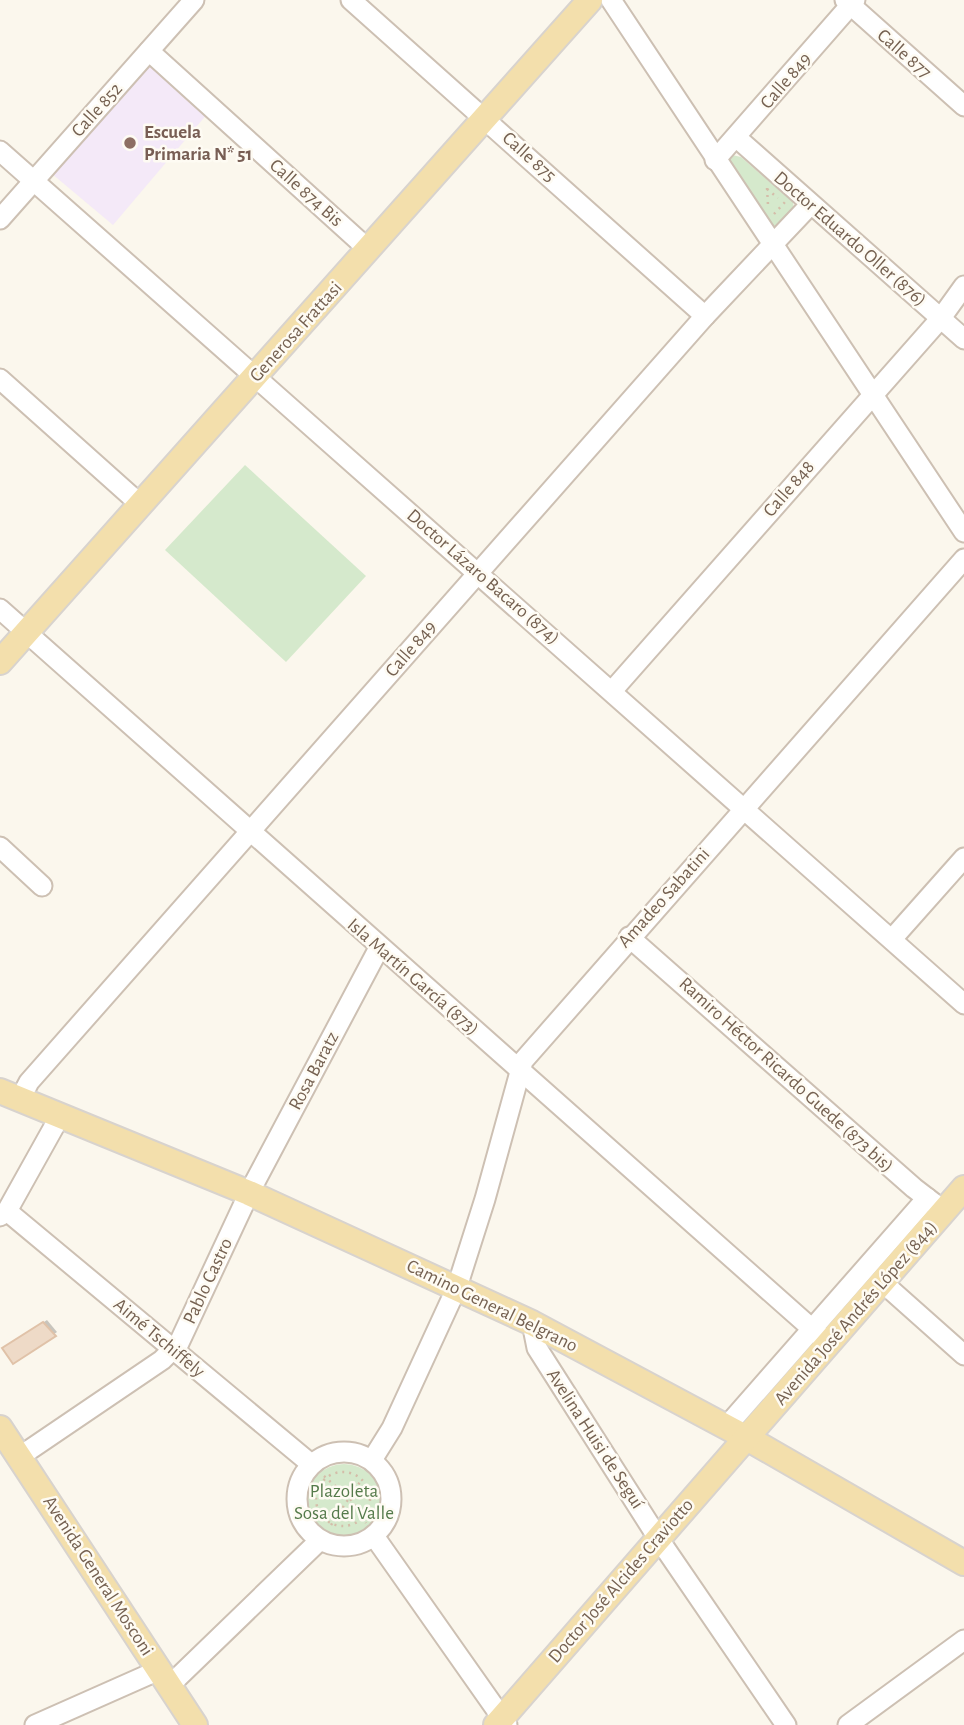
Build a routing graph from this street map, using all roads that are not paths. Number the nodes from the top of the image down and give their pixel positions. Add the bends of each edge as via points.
1 (194, 0) edge
2 (351, 0) edge
3 (590, 0) edge
4 (611, 0) edge
5 (850, 2) edge
6 (149, 51) junction
7 (964, 106) edge
8 (486, 119) junction
9 (737, 138) junction
10 (0, 151) edge
11 (715, 160) junction
12 (34, 181) junction
13 (810, 205) junction
14 (0, 219) edge
15 (772, 245) junction
16 (369, 250) junction
17 (964, 286) edge
18 (705, 316) junction
19 (941, 318) junction
20 (964, 339) edge
21 (255, 377) junction
22 (0, 379) edge
23 (872, 395) junction
24 (141, 505) junction
25 (964, 532) edge
26 (964, 559) edge
27 (478, 572) junction
28 (0, 609) edge
29 (27, 632) junction
30 (0, 662) edge
31 (612, 691) junction
32 (743, 809) junction
33 (250, 833) junction
34 (0, 847) edge
35 (964, 858) edge
36 (42, 886) dead end
37 (629, 937) junction
38 (892, 939) junction
39 (379, 948) junction
40 (964, 1004) edge
41 (520, 1068) junction
42 (10, 1095) edge
43 (61, 1116) junction
44 (964, 1188) edge
45 (249, 1193) junction
46 (936, 1205) junction
47 (4, 1213) edge
48 (882, 1282) junction
49 (457, 1287) junction
50 (532, 1323) junction
51 (820, 1336) junction
52 (174, 1351) junction
53 (964, 1355) edge
54 (0, 1428) edge
55 (737, 1432) junction
56 (19, 1457) junction
57 (372, 1460) junction
58 (318, 1471) junction
59 (326, 1532) junction
60 (374, 1536) junction
61 (658, 1538) junction
62 (964, 1563) edge
63 (964, 1640) edge
64 (164, 1678) junction
65 (502, 1723) edge
66 (35, 1725) edge
67 (195, 1725) edge
68 (786, 1725) edge
69 (848, 1725) edge

1 - 6 street, Calle 852
2 - 8 street, Calle 875
3 - 8 main road, Generosa Frattasi
4 - 11 street
5 - 7 street, Calle 877
5 - 9 street, Calle 849
6 - 12 street, Calle 852
6 - 16 street, Calle 874 Bis
8 - 16 main road, Generosa Frattasi
8 - 18 street, Calle 875
9 - 11 street, Calle 849
9 - 13 street, Doctor Eduardo Oller (876)
10 - 12 street, Doctor Lázaro Bacaro (874)
11 - 15 street
12 - 14 street, Calle 852
12 - 21 street, Doctor Lázaro Bacaro (874)
13 - 15 street, Calle 849
13 - 19 street, Doctor Eduardo Oller (876)
15 - 18 street, Calle 849
15 - 23 street
16 - 21 main road, Generosa Frattasi
17 - 19 street, Calle 848
18 - 27 street, Calle 849
19 - 20 street, Doctor Eduardo Oller (876)
19 - 23 street, Calle 848
21 - 24 main road, Generosa Frattasi
21 - 27 street, Doctor Lázaro Bacaro (874)
22 - 24 street
23 - 25 street
23 - 31 street, Calle 848
24 - 29 main road, Generosa Frattasi
26 - 32 street, Amadeo Sabatini
27 - 31 street, Doctor Lázaro Bacaro (874)
27 - 33 street, Calle 849
28 - 29 street, Isla Martín García (873)
29 - 30 main road, Generosa Frattasi
29 - 33 street, Isla Martín García (873)
31 - 32 street, Doctor Lázaro Bacaro (874)
32 - 37 street, Amadeo Sabatini
32 - 38 street, Doctor Lázaro Bacaro (874)
33 - 39 street, Isla Martín García (873)
33 - 42 street, Calle 849 via 29,1082
34 - 36 street
35 - 38 street
37 - 41 street, Amadeo Sabatini
37 - 46 street, Ramiro Héctor Ricardo Guede (873 bis)
38 - 40 street, Doctor Lázaro Bacaro (874)
39 - 41 street, Isla Martín García (873)
39 - 45 street, Rosa Baratz
41 - 49 street, Amadeo Sabatini
41 - 51 street, Isla Martín García (873)
42 - 43 main road, Camino General Belgrano
43 - 45 main road, Camino General Belgrano
43 - 47 street
44 - 46 main road, Avenida José Andrés López (844)
45 - 49 main road, Camino General Belgrano
45 - 52 street, Pablo Castro
46 - 48 main road, Avenida José Andrés López (844)
46 - 51 street
47 - 52 street, Aimé Tschiffely
48 - 51 main road, Avenida José Andrés López (844)
48 - 53 street
49 - 50 main road, Camino General Belgrano
49 - 57 street, Amadeo Sabatini via 393,1429
50 - 55 main road, Camino General Belgrano
50 - 61 street, Avelina Huisi de Seguí via 537,1348
51 - 55 main road, Avenida José Andrés López (844)
52 - 56 street
52 - 58 street, Aimé Tschiffely
54 - 56 main road, Avenida General Mosconi
55 - 61 main road, Doctor José Alcides Craviotto
55 - 62 main road, Camino General Belgrano
56 - 64 main road, Avenida General Mosconi
57 - 58 street via 341,1451 325,1455
57 - 60 street via 390,1483 392,1498 384,1526
58 - 59 street via 300,1483 297,1504 308,1530
59 - 60 street via 341,1546
59 - 64 street
60 - 65 street
61 - 65 main road, Doctor José Alcides Craviotto
61 - 68 street, Avelina Huisi de Seguí
63 - 69 street
64 - 66 street
64 - 67 main road, Avenida General Mosconi

